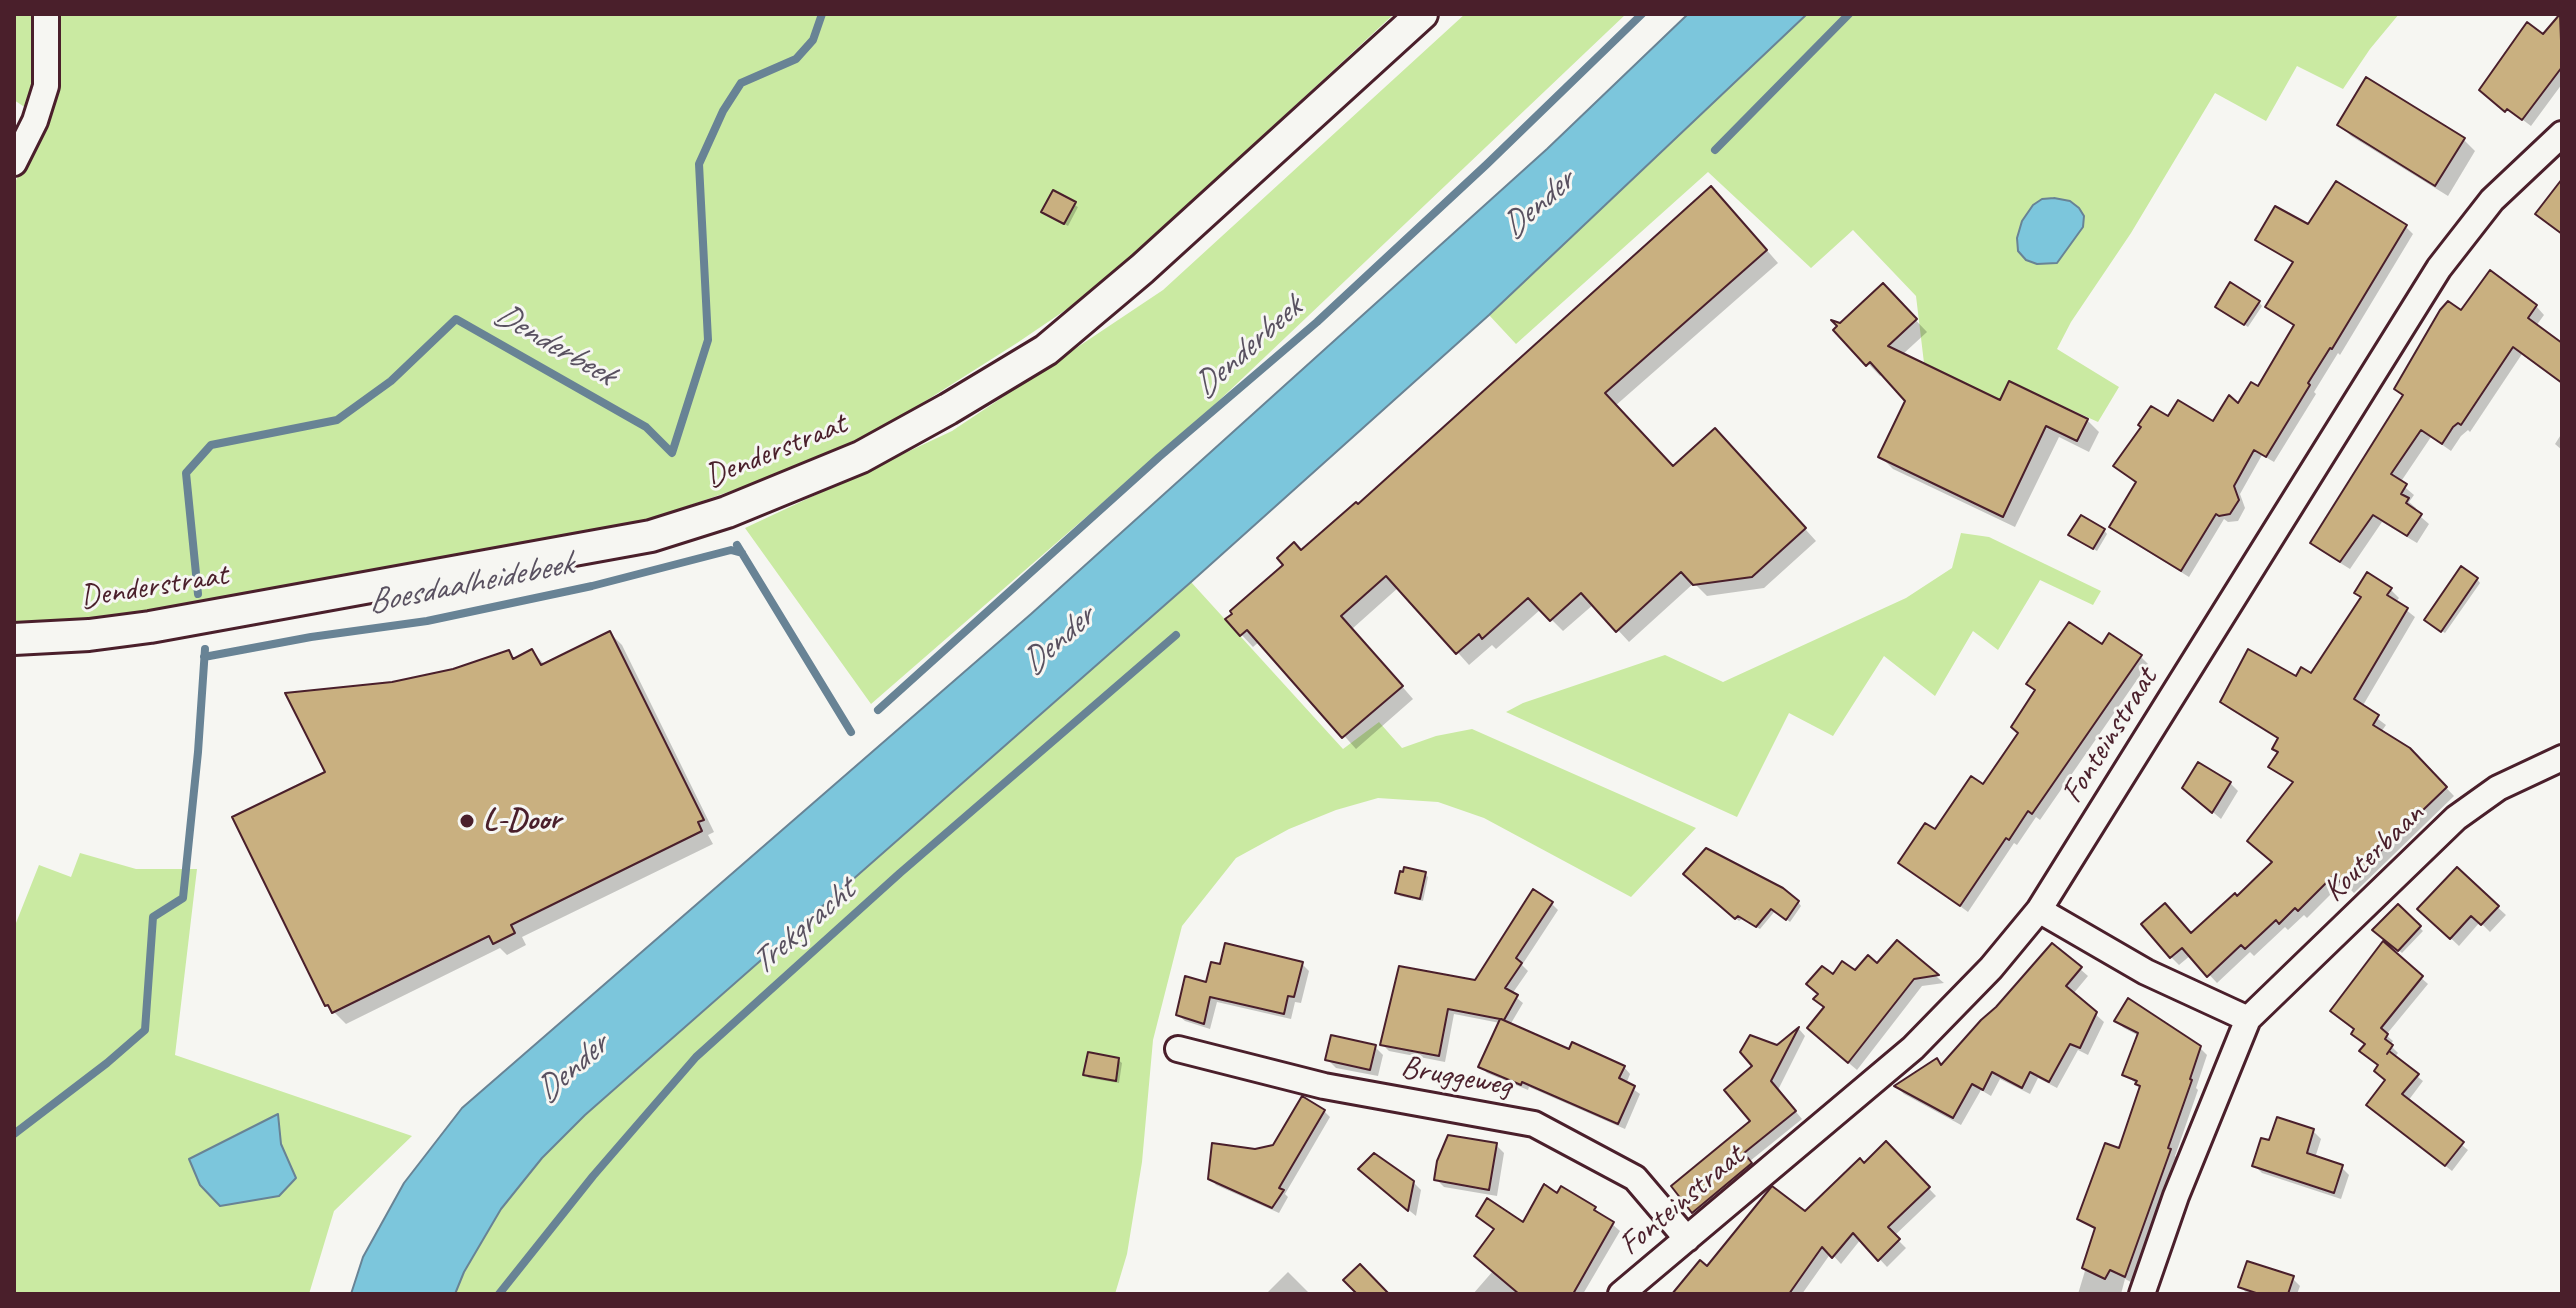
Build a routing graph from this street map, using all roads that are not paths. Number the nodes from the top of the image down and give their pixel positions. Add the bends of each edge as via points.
1 (46, 14) edge
2 (1422, 14) edge
3 (2562, 134) edge
4 (14, 163) edge
5 (14, 639) edge
6 (2562, 758) edge
7 (2039, 910) junction
8 (2248, 1019) junction
9 (1178, 1049) dead end
10 (1687, 1239) junction
11 (1621, 1294) edge
12 (2142, 1294) edge

1 - 4 street via 46,86
2 - 5 street, Denderstraat via 1046,350 861,457 727,512 651,536 150,627
3 - 7 street, Fonteinstraat via 2492,200 2439,268
6 - 8 street, Kouterbaan via 2498,788 2456,818
7 - 8 street via 2146,972
7 - 10 street, Fonteinstraat via 1913,1048
8 - 12 street, Kouterbaan
9 - 10 street, Bruggeweg via 1324,1086 1534,1124 1635,1178
10 - 11 street, Fonteinstraat

